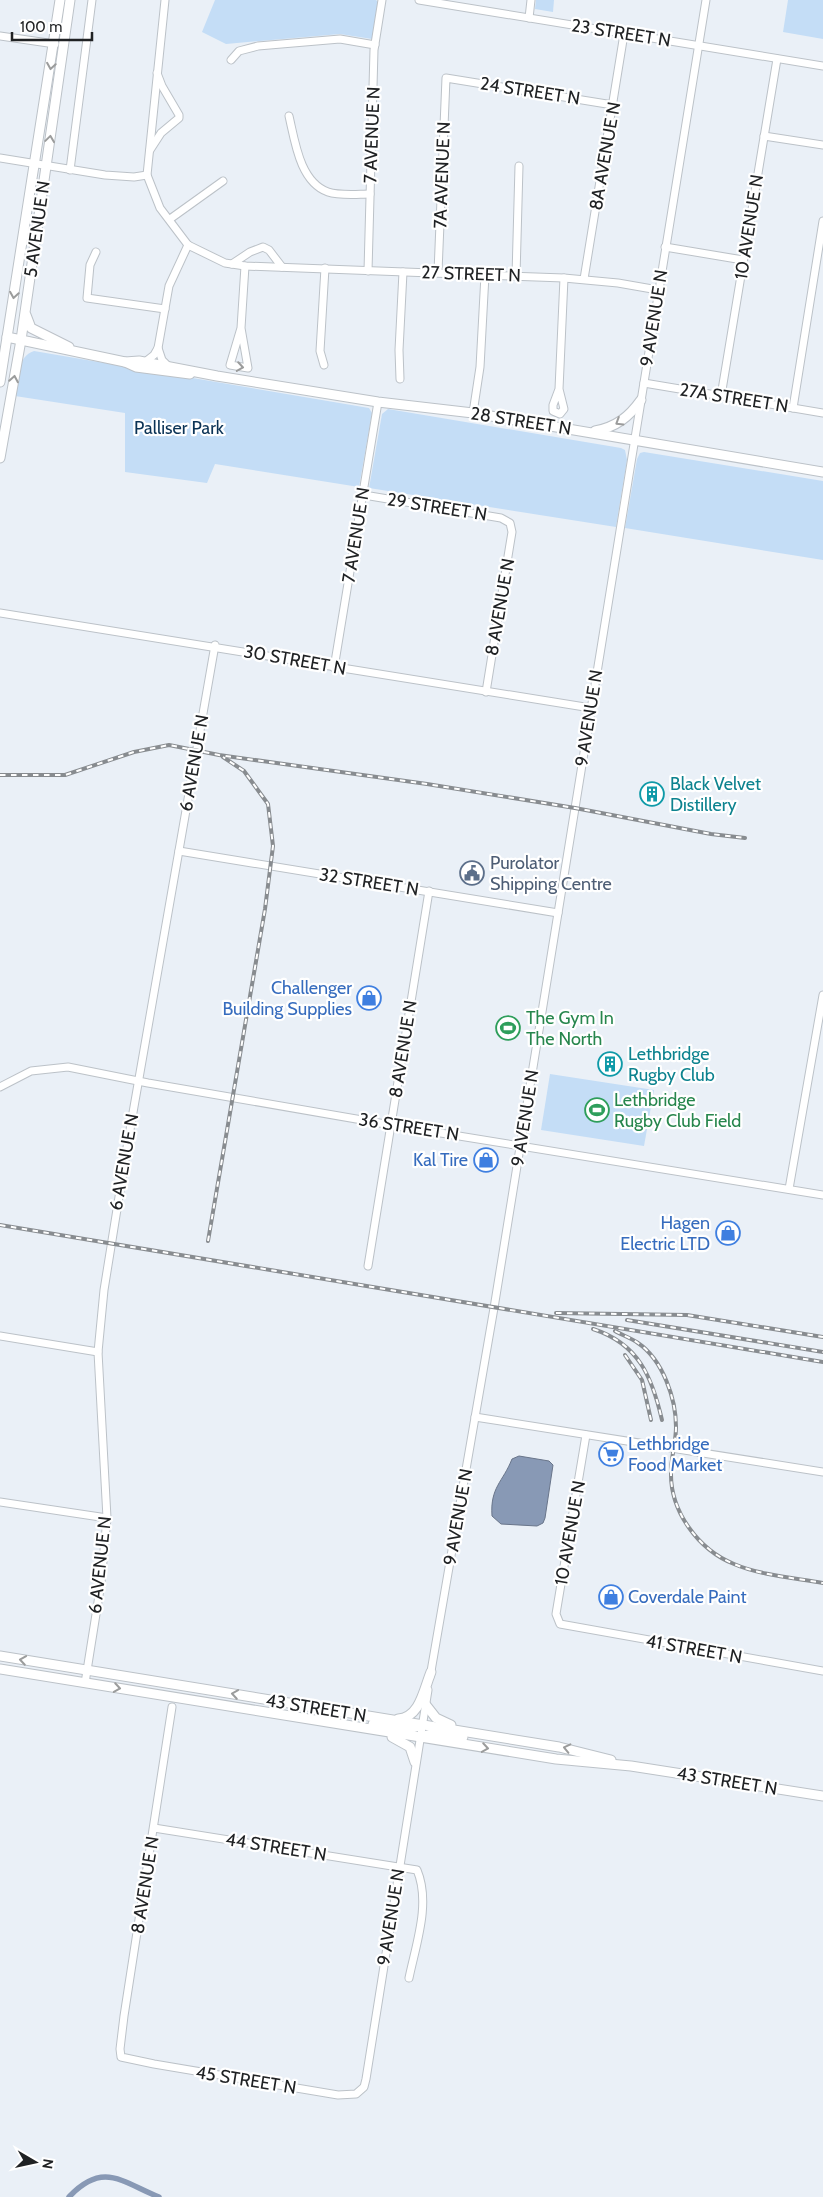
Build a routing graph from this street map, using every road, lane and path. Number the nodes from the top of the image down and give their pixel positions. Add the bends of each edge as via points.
1 (60, 0) edge
2 (70, 0) edge
3 (92, 0) edge
4 (165, 0) edge
5 (382, 0) edge
6 (419, 0) edge
7 (532, 0) edge
8 (706, 0) edge
9 (529, 18) junction
10 (624, 34) junction
11 (0, 36) edge
12 (54, 44) junction
13 (375, 45) junction
14 (698, 45) junction
15 (776, 59) junction
16 (231, 60) dead end
17 (823, 66) edge
18 (156, 70) junction
19 (446, 78) joint
20 (613, 105) junction
21 (289, 116) dead end
22 (764, 136) junction
23 (823, 146) edge
24 (147, 155) junction
25 (0, 158) edge
26 (35, 162) junction
27 (519, 166) dead end
28 (46, 167) junction
29 (70, 170) junction
30 (147, 175) junction
31 (223, 181) dead end
32 (370, 194) junction
33 (170, 219) junction
34 (823, 221) edge
35 (188, 245) junction
36 (665, 246) junction
37 (96, 252) dead end
38 (743, 260) junction
39 (232, 264) junction
40 (246, 266) junction
41 (282, 267) junction
42 (325, 268) junction
43 (368, 270) junction
44 (403, 272) junction
45 (438, 272) junction
46 (485, 275) junction
47 (516, 276) junction
48 (564, 278) junction
49 (584, 279) junction
50 (658, 290) junction
51 (25, 308) junction
52 (165, 309) junction
53 (241, 328) junction
54 (3, 336) edge
55 (21, 340) junction
56 (158, 348) junction
57 (88, 355) junction
58 (125, 362) junction
59 (145, 362) junction
60 (324, 365) dead end
61 (167, 366) junction
62 (217, 376) junction
63 (400, 379) dead end
64 (0, 382) edge
65 (644, 383) junction
66 (559, 389) dead end
67 (722, 396) junction
68 (641, 400) junction
69 (378, 402) junction
70 (792, 408) junction
71 (823, 412) edge
72 (473, 413) junction
73 (589, 432) junction
74 (634, 439) junction
75 (0, 458) edge
76 (823, 472) edge
77 (364, 495) junction
78 (510, 523) joint
79 (0, 613) edge
80 (215, 646) junction
81 (334, 668) junction
82 (486, 692) junction
83 (591, 708) junction
84 (179, 851) junction
85 (428, 891) junction
86 (558, 913) junction
87 (823, 995) edge
88 (820, 1033) edge
89 (139, 1080) junction
90 (0, 1087) edge
91 (391, 1124) junction
92 (520, 1145) junction
93 (789, 1189) junction
94 (823, 1195) edge
95 (368, 1266) dead end
96 (0, 1336) edge
97 (98, 1352) junction
98 (475, 1417) junction
99 (586, 1435) junction
100 (823, 1472) edge
101 (0, 1502) edge
102 (106, 1518) junction
103 (566, 1626) joint
104 (0, 1656) edge
105 (0, 1668) edge
106 (87, 1670) junction
107 (823, 1671) edge
108 (431, 1672) junction
109 (85, 1683) junction
110 (425, 1704) junction
111 (172, 1707) dead end
112 (389, 1720) junction
113 (315, 1721) junction
114 (422, 1724) junction
115 (378, 1731) junction
116 (467, 1732) junction
117 (420, 1738) junction
118 (517, 1740) junction
119 (416, 1762) junction
120 (631, 1766) junction
121 (823, 1796) edge
122 (154, 1828) junction
123 (398, 1868) junction
124 (409, 1978) dead end
125 (126, 2058) joint
126 (364, 2087) joint

1 - 12 main road, 5 AVENUE N
28 -> 2 main road, 5 AVENUE N
3 - 29 street, 5 AVENUE N
4 - 18 street
5 - 13 street, 7 AVENUE N
6 - 9 street, 23 STREET N
7 - 9 street
8 - 14 street, 9 AVENUE N
9 - 10 street, 23 STREET N
10 - 14 street, 23 STREET N
10 - 20 street, 8A AVENUE N
11 - 12 street
12 -> 26 main road, 5 AVENUE N
13 - 16 street via 340,39 258,46 239,51
13 - 32 street, 7 AVENUE N
14 - 15 street, 23 STREET N
14 - 36 street, 9 AVENUE N
15 - 17 street, 23 STREET N
15 - 22 street, 10 AVENUE N
18 - 24 street
18 - 24 street via 179,118 155,140
19 - 20 street, 24 STREET N
19 - 45 street, 7A AVENUE N
20 - 49 street, 8A AVENUE N
21 - 32 street via 298,159 316,186 329,193
22 - 23 street
22 - 38 street, 10 AVENUE N
24 - 30 street
25 - 26 street
26 - 28 street
26 -> 54 main road, 5 AVENUE N
27 - 47 street
28 - 29 street
28 - 51 main road, 5 AVENUE N
29 - 30 street via 134,177
30 - 33 street via 160,208
31 - 33 street
32 - 43 street, 7 AVENUE N
33 - 35 street
34 - 70 street
35 - 39 street, 27 STREET N
35 - 52 street via 169,286
36 - 38 street
36 - 50 street, 9 AVENUE N
37 - 52 street via 90,265 87,298
38 - 67 street, 10 AVENUE N
39 - 40 street, 27 STREET N
39 - 41 street via 263,247 270,250
40 - 41 street, 27 STREET N
40 - 53 street
41 - 42 street, 27 STREET N
42 - 43 street, 27 STREET N
42 - 60 street via 320,351
43 - 44 street, 27 STREET N
44 - 45 street, 27 STREET N
44 - 63 street via 398,350
45 - 46 street, 27 STREET N
46 - 47 street, 27 STREET N
46 - 72 street via 480,367
47 - 48 street, 27 STREET N
48 - 49 street, 27 STREET N
48 - 66 street
49 - 50 street, 27 STREET N
50 - 65 street, 9 AVENUE N
51 - 55 main road, 5 AVENUE N
51 - 57 main road via 31,328
52 - 56 street
53 -> 53 street via 230,365 248,368 245,352
54 - 55 main road, 28 STREET N
54 - 64 main road, 5 AVENUE N
55 - 57 main road, 28 STREET N
75 -> 55 main road, 5 AVENUE N
56 - 59 street
56 - 61 street
57 - 58 main road, 28 STREET N
58 - 59 main road, 28 STREET N
58 - 62 main road, 28 STREET N via 168,372
59 - 61 main road, 28 STREET N
61 - 62 main road, 28 STREET N
62 - 69 main road, 28 STREET N
65 - 67 street, 27A STREET N
65 - 68 street, 9 AVENUE N
67 - 70 street, 27A STREET N
68 -> 73 main road via 616,425
68 - 74 street, 9 AVENUE N
69 - 72 main road, 28 STREET N
69 - 77 street, 7 AVENUE N
70 - 71 street, 27A STREET N
72 - 73 main road, 28 STREET N
73 - 74 main road, 28 STREET N
74 - 76 main road, 28 STREET N
74 - 83 street, 9 AVENUE N
77 - 78 street, 29 STREET N via 501,518
77 - 81 street, 7 AVENUE N
78 - 82 street, 8 AVENUE N via 512,532
79 - 80 street, 30 STREET N
80 - 81 street, 30 STREET N
80 - 84 street, 6 AVENUE N
81 - 82 street, 30 STREET N
82 - 83 street, 30 STREET N
83 - 86 street, 9 AVENUE N
84 - 85 street, 32 STREET N
84 - 89 street, 6 AVENUE N
85 - 86 street, 32 STREET N
85 - 91 street, 8 AVENUE N
86 - 92 street, 9 AVENUE N
87 - 88 street
88 - 93 street
89 - 90 street, 36 STREET N via 68,1067 31,1071
89 - 91 street, 36 STREET N
89 - 97 street, 6 AVENUE N via 105,1281
91 - 92 street, 36 STREET N
91 - 95 street, 8 AVENUE N
92 - 93 street, 36 STREET N
92 - 98 street, 9 AVENUE N
93 - 94 street, 36 STREET N
96 - 97 street
97 - 102 street, 6 AVENUE N
98 - 99 street
98 - 108 street, 9 AVENUE N
99 - 100 street
99 - 103 street, 10 AVENUE N via 556,1614 560,1624
101 - 102 street
102 - 106 street, 6 AVENUE N via 101,1583
103 - 107 street, 41 STREET N
106 -> 104 main road, 43 STREET N
105 - 106 main road via 73,1675
105 - 109 main road, 43 STREET N
106 - 109 street, 6 AVENUE N
112 -> 106 main road, 43 STREET N
108 - 110 street, 9 AVENUE N
108 - 112 main road via 415,1712 407,1718
109 -> 113 main road, 43 STREET N
110 - 114 street, 9 AVENUE N
110 - 116 main road via 440,1721
111 - 122 street, 8 AVENUE N
112 - 114 main road, 43 STREET N
113 - 114 main road via 409,1729
113 - 115 main road, 43 STREET N
114 - 116 main road, 43 STREET N
114 - 117 street, 9 AVENUE N
115 - 117 main road, 43 STREET N
115 - 119 main road via 407,1744
116 - 118 main road, 43 STREET N
117 - 118 main road via 431,1734
117 - 119 street, 9 AVENUE N
117 -> 120 main road, 43 STREET N via 556,1759
120 -> 118 main road, 43 STREET N via 571,1749
119 - 123 street, 9 AVENUE N
120 - 121 main road, 43 STREET N
122 - 123 street, 44 STREET N
122 - 125 street, 8 AVENUE N via 120,2049 121,2057
123 - 124 street, 44 STREET N via 416,1870 422,1882 424,1902
123 - 126 street, 9 AVENUE N
125 - 126 street, 45 STREET N via 338,2095 356,2094

